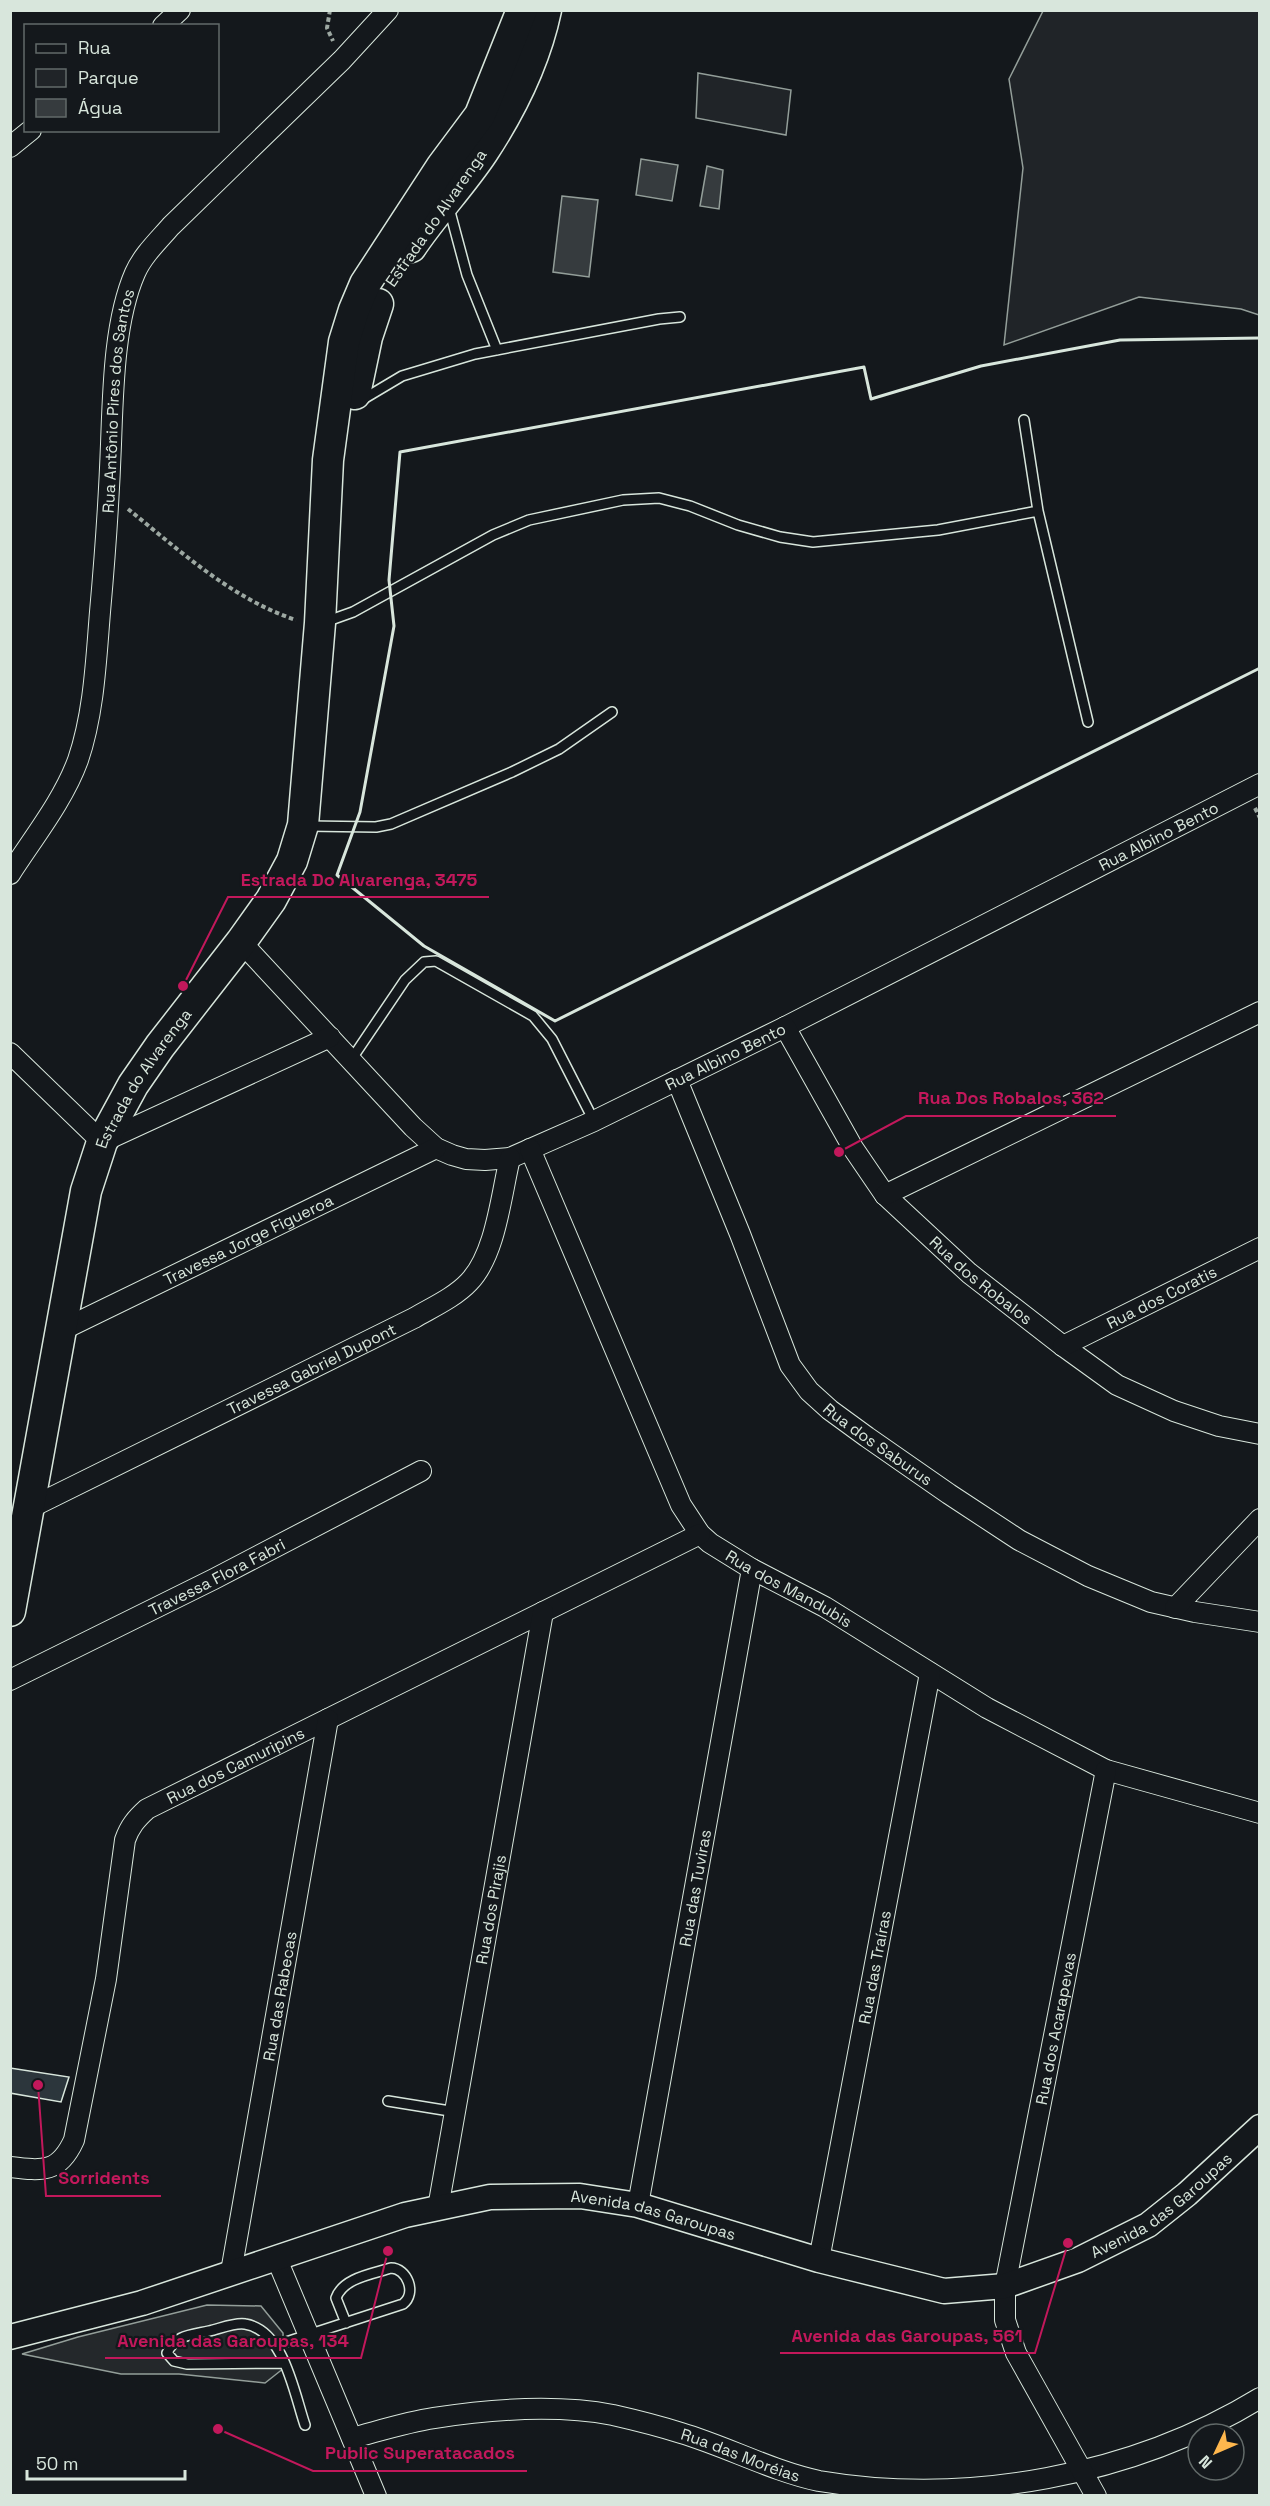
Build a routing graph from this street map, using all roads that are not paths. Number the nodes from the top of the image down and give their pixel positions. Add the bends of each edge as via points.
1 (180, 10) edge
2 (388, 10) edge
3 (522, 10) edge
4 (546, 10) edge
5 (165, 24) edge
6 (29, 132) edge
7 (10, 147) edge
8 (447, 200) junction
9 (680, 317) dead end
10 (497, 350) junction
11 (353, 405) junction
12 (1024, 420) dead end
13 (1038, 511) junction
14 (323, 537) junction
15 (320, 623) junction
16 (612, 712) dead end
17 (1088, 722) dead end
18 (1260, 784) edge
19 (303, 825) junction
20 (10, 874) edge
21 (242, 942) junction
22 (1260, 1012) edge
23 (785, 1027) junction
24 (330, 1037) junction
25 (10, 1053) edge
26 (351, 1060) junction
27 (677, 1080) junction
28 (594, 1121) junction
29 (102, 1142) junction
30 (436, 1148) junction
31 (530, 1149) junction
32 (510, 1158) junction
33 (885, 1195) junction
34 (1260, 1248) edge
35 (62, 1330) junction
36 (1063, 1346) junction
37 (1260, 1434) edge
38 (421, 1471) dead end
39 (30, 1508) junction
40 (1260, 1519) edge
41 (700, 1534) junction
42 (752, 1569) junction
43 (1174, 1608) junction
44 (10, 1611) edge
45 (543, 1612) junction
46 (1260, 1622) edge
47 (930, 1673) junction
48 (10, 1680) edge
49 (328, 1719) junction
50 (1107, 1770) junction
51 (1260, 1813) edge
52 (388, 2101) dead end
53 (456, 2112) junction
54 (1260, 2127) edge
55 (10, 2167) edge
56 (638, 2205) junction
57 (438, 2208) junction
58 (276, 2258) junction
59 (819, 2260) junction
60 (231, 2272) junction
61 (1005, 2286) junction
62 (346, 2323) junction
63 (309, 2335) junction
64 (10, 2337) edge
65 (277, 2345) junction
66 (283, 2363) junction
67 (1260, 2398) edge
68 (305, 2425) dead end
69 (352, 2438) junction
70 (1081, 2471) junction
71 (376, 2496) edge
72 (1096, 2496) edge

1 - 5 street
2 - 20 street, Rua Antônio Pires dos Santos via 171,226 135,272 126,299 114,377 110,493 89,712 78,761
3 - 14 main road, Estrada do Alvarenga via 480,115 365,284 354,310 336,391
4 - 8 main road, Estrada do Alvarenga via 528,74 482,153
6 - 7 street
8 - 10 lane via 467,275
8 - 11 main road, Estrada do Alvarenga via 409,250 377,305
9 - 10 lane
10 - 11 lane via 402,376
11 - 14 main road, Estrada do Alvarenga
12 - 13 lane
13 - 15 lane via 938,530 813,542 738,525 659,498 623,500 529,520 493,535 353,612
13 - 17 lane
14 - 15 main road, Estrada do Alvarenga
15 - 19 main road, Estrada do Alvarenga
16 - 19 lane via 559,749 391,824
18 - 23 street, Rua Albino Bento
19 - 21 main road, Estrada do Alvarenga via 287,871
21 - 24 street, Rua Albino Bento
21 - 29 main road, Estrada do Alvarenga via 160,1046
22 - 33 street
23 - 27 street, Rua Albino Bento
23 - 33 street, Rua dos Robalos via 853,1148
24 - 26 street, Rua Albino Bento
24 - 29 street
25 - 29 street
26 - 28 lane via 405,980 424,962 436,962 532,1016 552,1039
26 - 30 street, Rua Albino Bento
27 - 28 street, Rua Albino Bento
27 - 43 street, Rua dos Saburus via 787,1356 809,1391 867,1437 1019,1540 1088,1576
28 - 31 street, Rua Albino Bento
29 - 35 main road, Estrada do Alvarenga via 86,1191
30 - 32 street, Rua Albino Bento via 466,1159
30 - 35 street, Travessa Jorge Figueroa
31 - 32 street, Rua Albino Bento
31 - 41 street, Rua dos Mandubis via 681,1505
32 - 39 street, Travessa Gabriel Dupont via 489,1249 469,1282 452,1296
33 - 36 street, Rua dos Robalos via 969,1273
34 - 36 street, Rua dos Coratis
35 - 39 main road, Estrada do Alvarenga
36 - 37 street, Rua dos Robalos via 1117,1385 1174,1411
38 - 48 street, Travessa Flora Fabri
39 - 44 main road, Estrada do Alvarenga
40 - 43 street
41 - 42 street, Rua dos Mandubis
41 - 45 street, Rua dos Camuripins
42 - 47 street, Rua dos Mandubis via 825,1606
42 - 56 street, Rua das Tuviras
43 - 46 street, Rua dos Saburus
45 - 49 street, Rua dos Camuripins
45 - 53 street, Rua dos Pirajis
47 - 50 street, Rua dos Mandubis via 987,1708
47 - 59 street, Rua das Traíras
49 - 55 street, Rua dos Camuripins via 147,1809 129,1827 106,1979 74,2140 68,2153 51,2167
49 - 60 street, Rua das Rabecas
50 - 51 street, Rua dos Mandubis
50 - 61 street, Rua dos Acarapevas
52 - 53 lane
53 - 57 street, Rua dos Pirajis
54 - 61 street, Avenida das Garoupas via 1148,2225 1078,2260
56 - 57 street, Avenida das Garoupas via 580,2196 490,2196
56 - 59 street, Avenida das Garoupas
57 - 58 street, Avenida das Garoupas via 405,2215
58 - 60 street, Avenida das Garoupas
58 - 63 street
59 - 61 street, Avenida das Garoupas via 944,2291
60 - 64 street, Avenida das Garoupas via 142,2303
61 - 70 street, Rua dos Acarapevas via 1005,2320 1016,2353
62 - 62 lane via 408,2300 410,2292 404,2272 391,2268 346,2284 336,2298
62 - 63 lane
63 - 65 lane
63 - 69 street
65 - 66 lane
65 - 66 lane via 264,2331 243,2323 180,2337 171,2343 167,2353 174,2361 186,2364
66 - 68 lane
67 - 70 street, Rua das Moréias via 1224,2420 1142,2454
69 - 70 street, Rua das Moréias via 433,2418 515,2409 564,2410 612,2415 681,2433 818,2480 884,2489 955,2491 1026,2483
69 - 71 street
70 - 72 street, Rua dos Acarapevas

